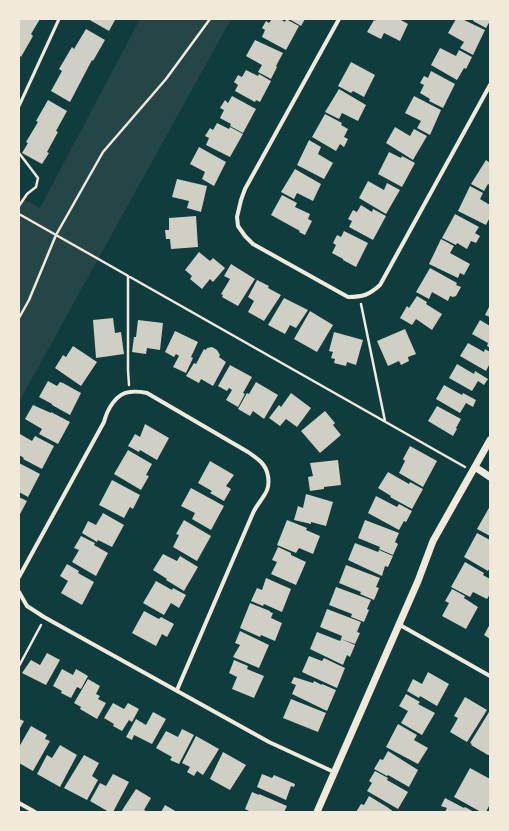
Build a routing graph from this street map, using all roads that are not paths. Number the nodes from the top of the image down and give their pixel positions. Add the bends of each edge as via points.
1 (59, 19) edge
2 (339, 19) edge
3 (490, 84) edge
4 (19, 106) edge
5 (490, 440) edge
6 (474, 469) junction
7 (490, 477) edge
8 (19, 577) edge
9 (19, 592) edge
10 (400, 624) junction
11 (490, 676) edge
12 (177, 690) junction
13 (334, 772) junction
14 (19, 803) edge
15 (35, 812) edge
16 (317, 812) edge

1 - 4 lane
2 - 3 street via 246,189 237,217 238,226 253,244 348,297 361,297 380,285
5 - 6 street
6 - 7 street
6 - 10 street via 433,542
8 - 12 street via 104,422 106,412 113,402 129,392 147,393 262,462 269,484 253,513
9 - 12 street via 27,606 44,617
10 - 11 street
10 - 13 street
12 - 13 street via 269,742
13 - 16 street
14 - 15 street

